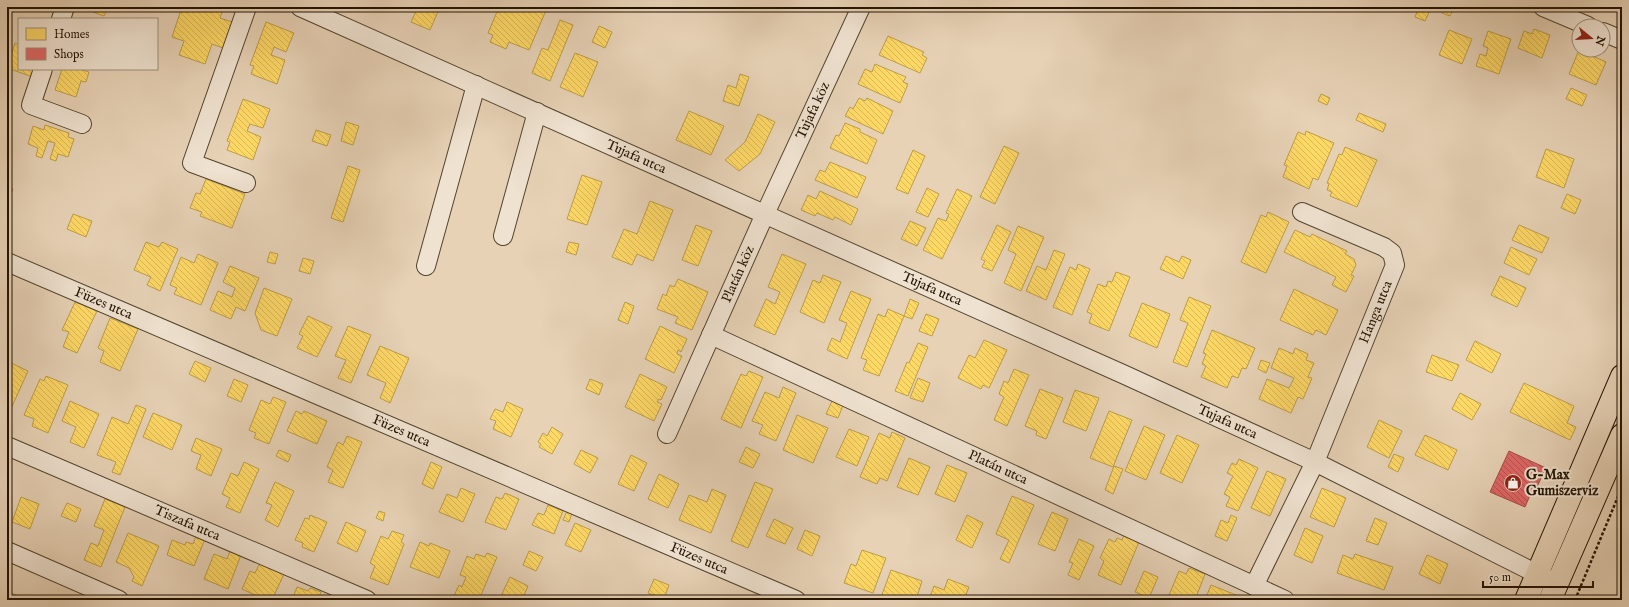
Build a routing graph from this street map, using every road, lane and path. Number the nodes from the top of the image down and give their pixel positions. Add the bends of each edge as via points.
1 (65, 7) edge
2 (247, 7) edge
3 (300, 7) edge
4 (861, 7) edge
5 (1543, 7) edge
6 (1570, 12) edge
7 (61, 18) edge
8 (1611, 35) edge
9 (1622, 40) edge
10 (43, 70) edge
11 (476, 85) junction
12 (537, 112) junction
13 (82, 124) dead end
14 (246, 183) dead end
15 (1302, 212) dead end
16 (765, 214) junction
17 (503, 236) dead end
18 (7, 262) edge
19 (426, 266) dead end
20 (711, 335) junction
21 (1622, 376) edge
22 (667, 434) dead end
23 (1622, 435) edge
24 (7, 446) edge
25 (1315, 462) junction
26 (1622, 487) edge
27 (7, 551) edge
28 (1537, 574) junction
29 (1254, 586) junction
30 (1553, 592) edge
31 (119, 600) edge
32 (367, 600) edge
33 (796, 600) edge
34 (1285, 600) edge
35 (1526, 600) edge
36 (1575, 600) edge

1 - 7 street
2 - 14 street via 192,163
3 - 11 street, Tujafa utca
4 - 16 street, Tujafa köz
5 - 6 street
8 - 9 street
10 - 13 street via 31,105
11 - 12 street, Tujafa utca
11 - 19 street
12 - 16 street, Tujafa utca
12 - 17 street
15 - 25 street, Hanga utca via 1384,247 1392,253 1395,265
16 - 20 street, Platán köz
16 - 25 street, Tujafa utca
18 - 33 street, Füzes utca
20 - 22 street, Platán köz
20 - 29 street, Platán utca
21 - 28 main road
23 - 30 main road
24 - 32 street, Tiszafa utca
25 - 28 street, Tujafa utca
25 - 29 street, Hanga utca
26 - 36 path
27 - 31 street
28 - 30 street, Tujafa utca
28 - 35 main road
29 - 34 street, Platán utca

